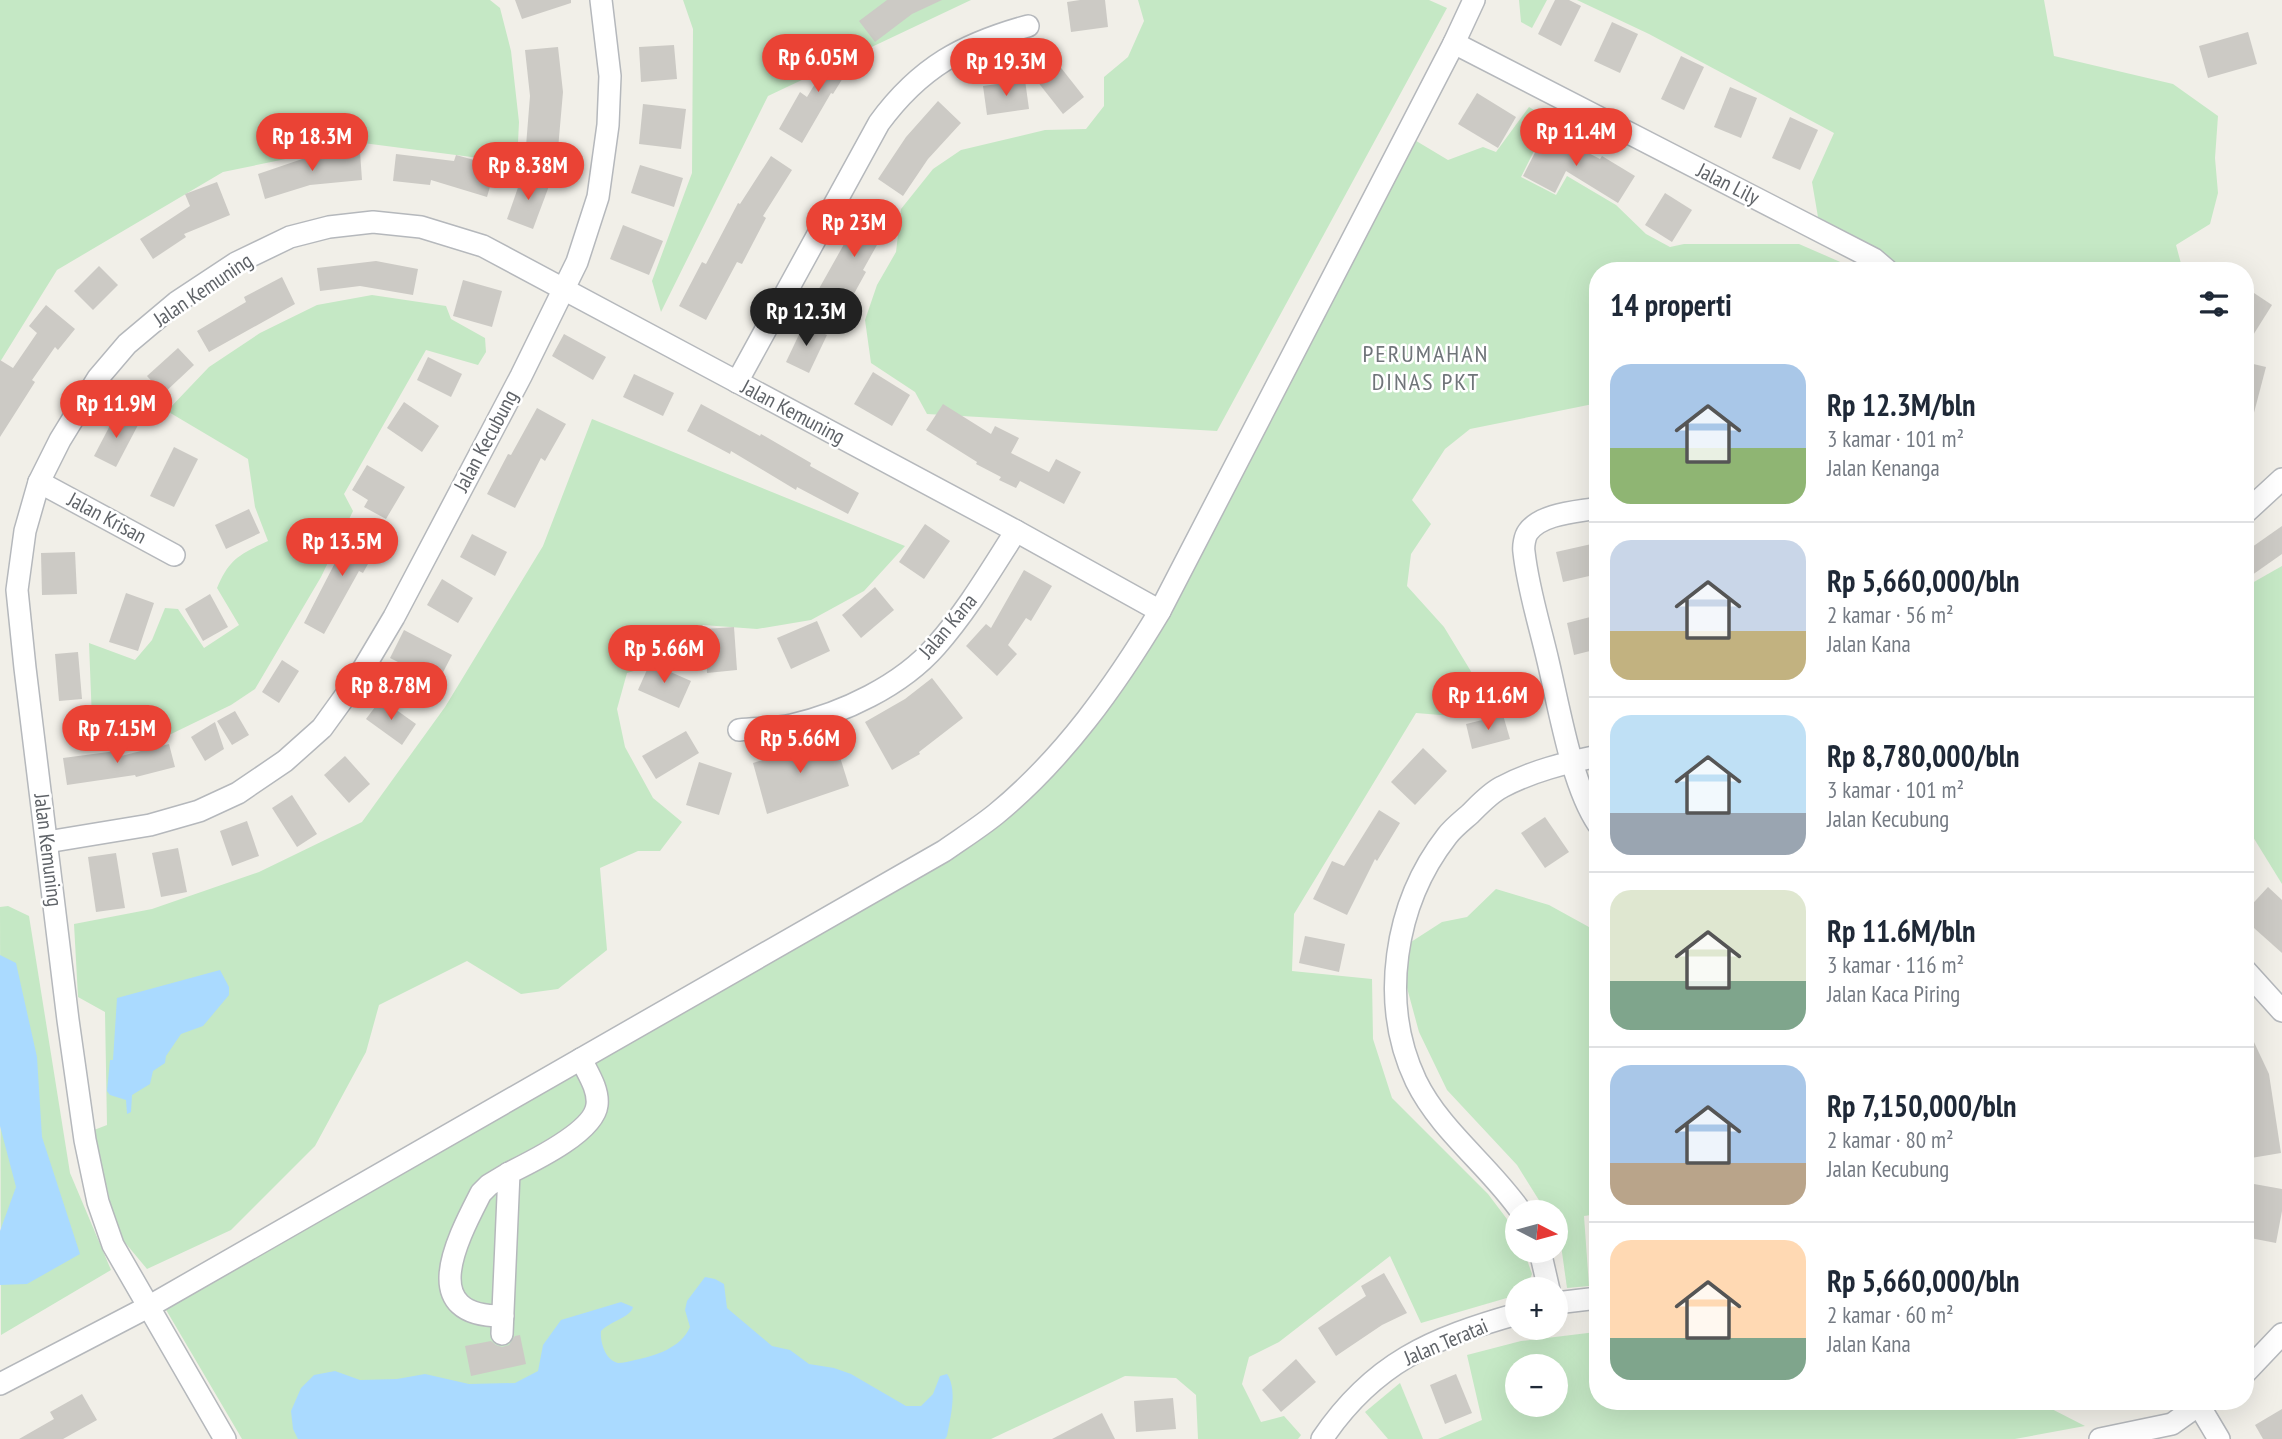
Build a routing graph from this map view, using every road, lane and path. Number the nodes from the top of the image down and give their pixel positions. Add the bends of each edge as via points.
1 (601, 0) edge
2 (1474, 0) edge
3 (1028, 26) dead end
4 (1454, 43) junction
5 (1878, 262) edge
6 (564, 289) junction
7 (737, 382) junction
8 (2282, 479) edge
9 (39, 482) junction
10 (2254, 505) edge
11 (1589, 510) edge
12 (1016, 531) junction
13 (174, 555) dead end
14 (1160, 611) junction
15 (739, 730) dead end
16 (1589, 758) edge
17 (1572, 762) junction
18 (1589, 809) edge
19 (47, 842) junction
20 (2254, 980) edge
21 (2282, 1011) edge
22 (581, 1059) junction
23 (509, 1172) junction
24 (1513, 1200) edge
25 (1589, 1299) edge
26 (1568, 1302) edge
27 (148, 1307) junction
28 (1505, 1318) edge
29 (2282, 1334) edge
30 (2254, 1364) edge
31 (0, 1384) edge
32 (2190, 1410) edge
33 (2203, 1410) edge
34 (225, 1439) edge
35 (1322, 1439) edge
36 (2100, 1439) edge
37 (2219, 1439) edge

1 - 6 street, Jalan Kecubung via 610,76 608,125 598,197
2 - 4 street
3 - 7 street via 953,54 895,101
4 - 5 street, Jalan Lily
4 - 14 street
6 - 7 street, Jalan Kemuning
6 - 9 street, Jalan Kemuning via 483,246 421,227 373,222 290,237 226,269 127,344 98,379
6 - 19 street, Jalan Kecubung via 394,617 322,728 238,793 200,811 149,825
7 - 12 street, Jalan Kemuning
8 - 10 street
9 - 13 street, Jalan Krisan
9 - 19 street, Jalan Kemuning via 25,531 17,590
11 - 17 street via 1538,523 1527,533 1524,549
12 - 14 street, Jalan Kemuning
12 - 15 street, Jalan Kana via 967,606 934,648 903,675 825,716 790,726
14 - 22 street via 1125,669 1083,724 1034,780 996,814 944,851
16 - 17 street
17 - 18 street
17 - 24 street via 1500,788 1448,834 1410,901 1397,951 1401,1041 1416,1081 1437,1116
19 - 27 street, Jalan Kemuning via 85,1140 98,1202 113,1245
20 - 21 street
22 - 23 street via 596,1093 595,1115 587,1127
22 - 27 street
23 - 23 street via 481,1193 450,1263 449,1284 463,1307 502,1325
25 - 26 street
27 - 31 street
27 - 34 street, Jalan Kemuning
28 - 35 street, Jalan Teratai via 1453,1334 1387,1368 1349,1404
29 - 30 street
32 - 36 street via 2172,1424
33 - 37 street

